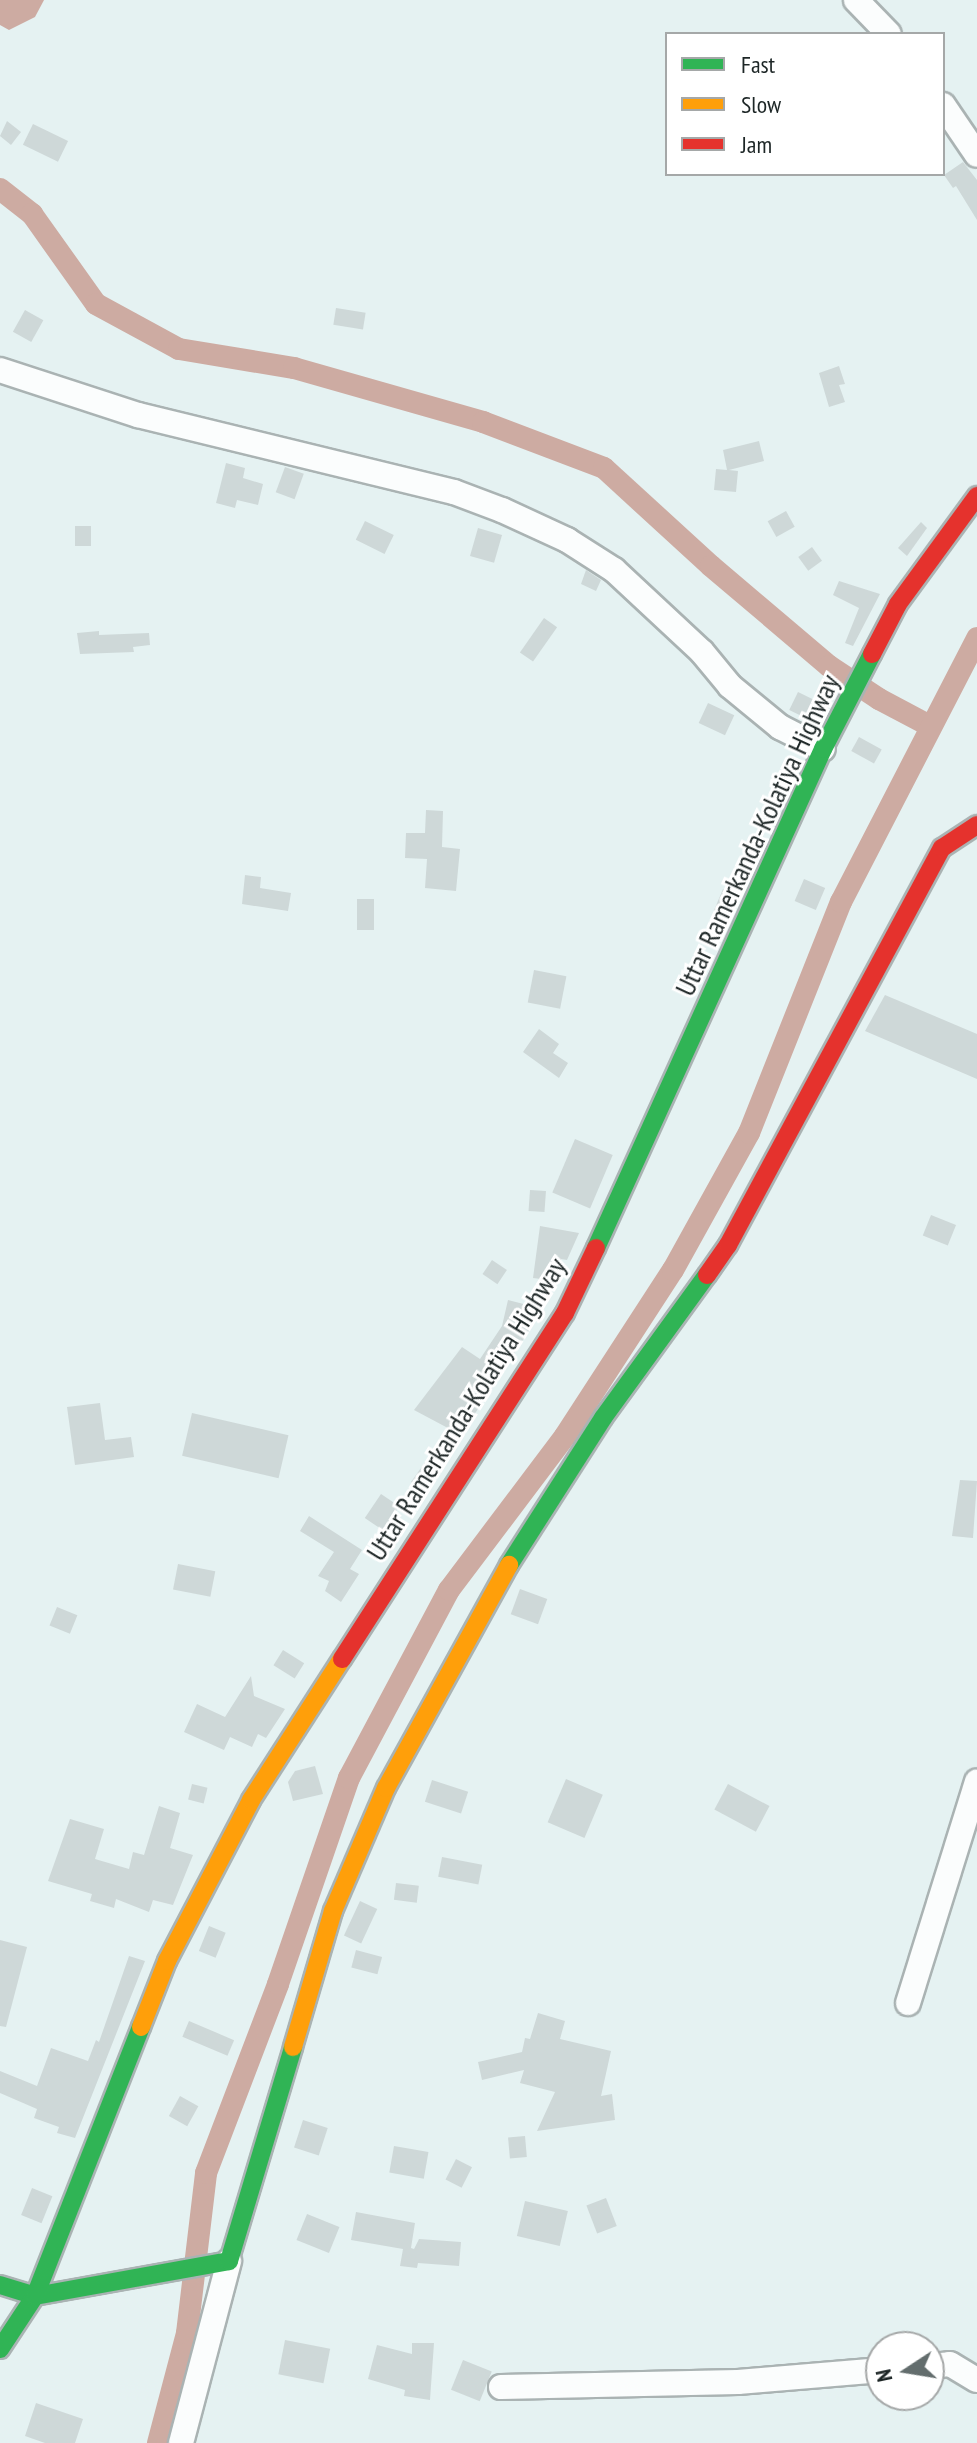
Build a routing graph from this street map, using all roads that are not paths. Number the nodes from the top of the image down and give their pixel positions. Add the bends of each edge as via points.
1 (856, 0) edge
2 (887, 32) edge
3 (945, 108) edge
4 (977, 155) edge
5 (0, 370) edge
6 (977, 496) edge
7 (827, 742) junction
8 (977, 825) edge
9 (977, 1782) edge
10 (908, 2003) dead end
11 (222, 2262) junction
12 (0, 2285) edge
13 (35, 2296) junction
14 (0, 2349) edge
15 (945, 2364) edge
16 (865, 2371) edge
17 (977, 2380) edge
18 (501, 2387) dead end
19 (181, 2443) edge

1 - 2 street
3 - 4 street
5 - 7 street via 138,415 454,492 541,528 614,570 702,652 730,686 780,727
6 - 7 street, Uttar Ramerkanda-Kolatiya Highway via 898,604
7 - 13 street, Uttar Ramerkanda-Kolatiya Highway via 565,1313 251,1800 167,1961
8 - 11 street via 942,848 728,1245 603,1418 522,1542 386,1788 333,1911
9 - 10 street
11 - 13 street
11 - 19 street
12 - 13 street
13 - 14 street, Uttar Ramerkanda-Kolatiya Highway
15 - 17 street
16 - 18 street via 738,2382

